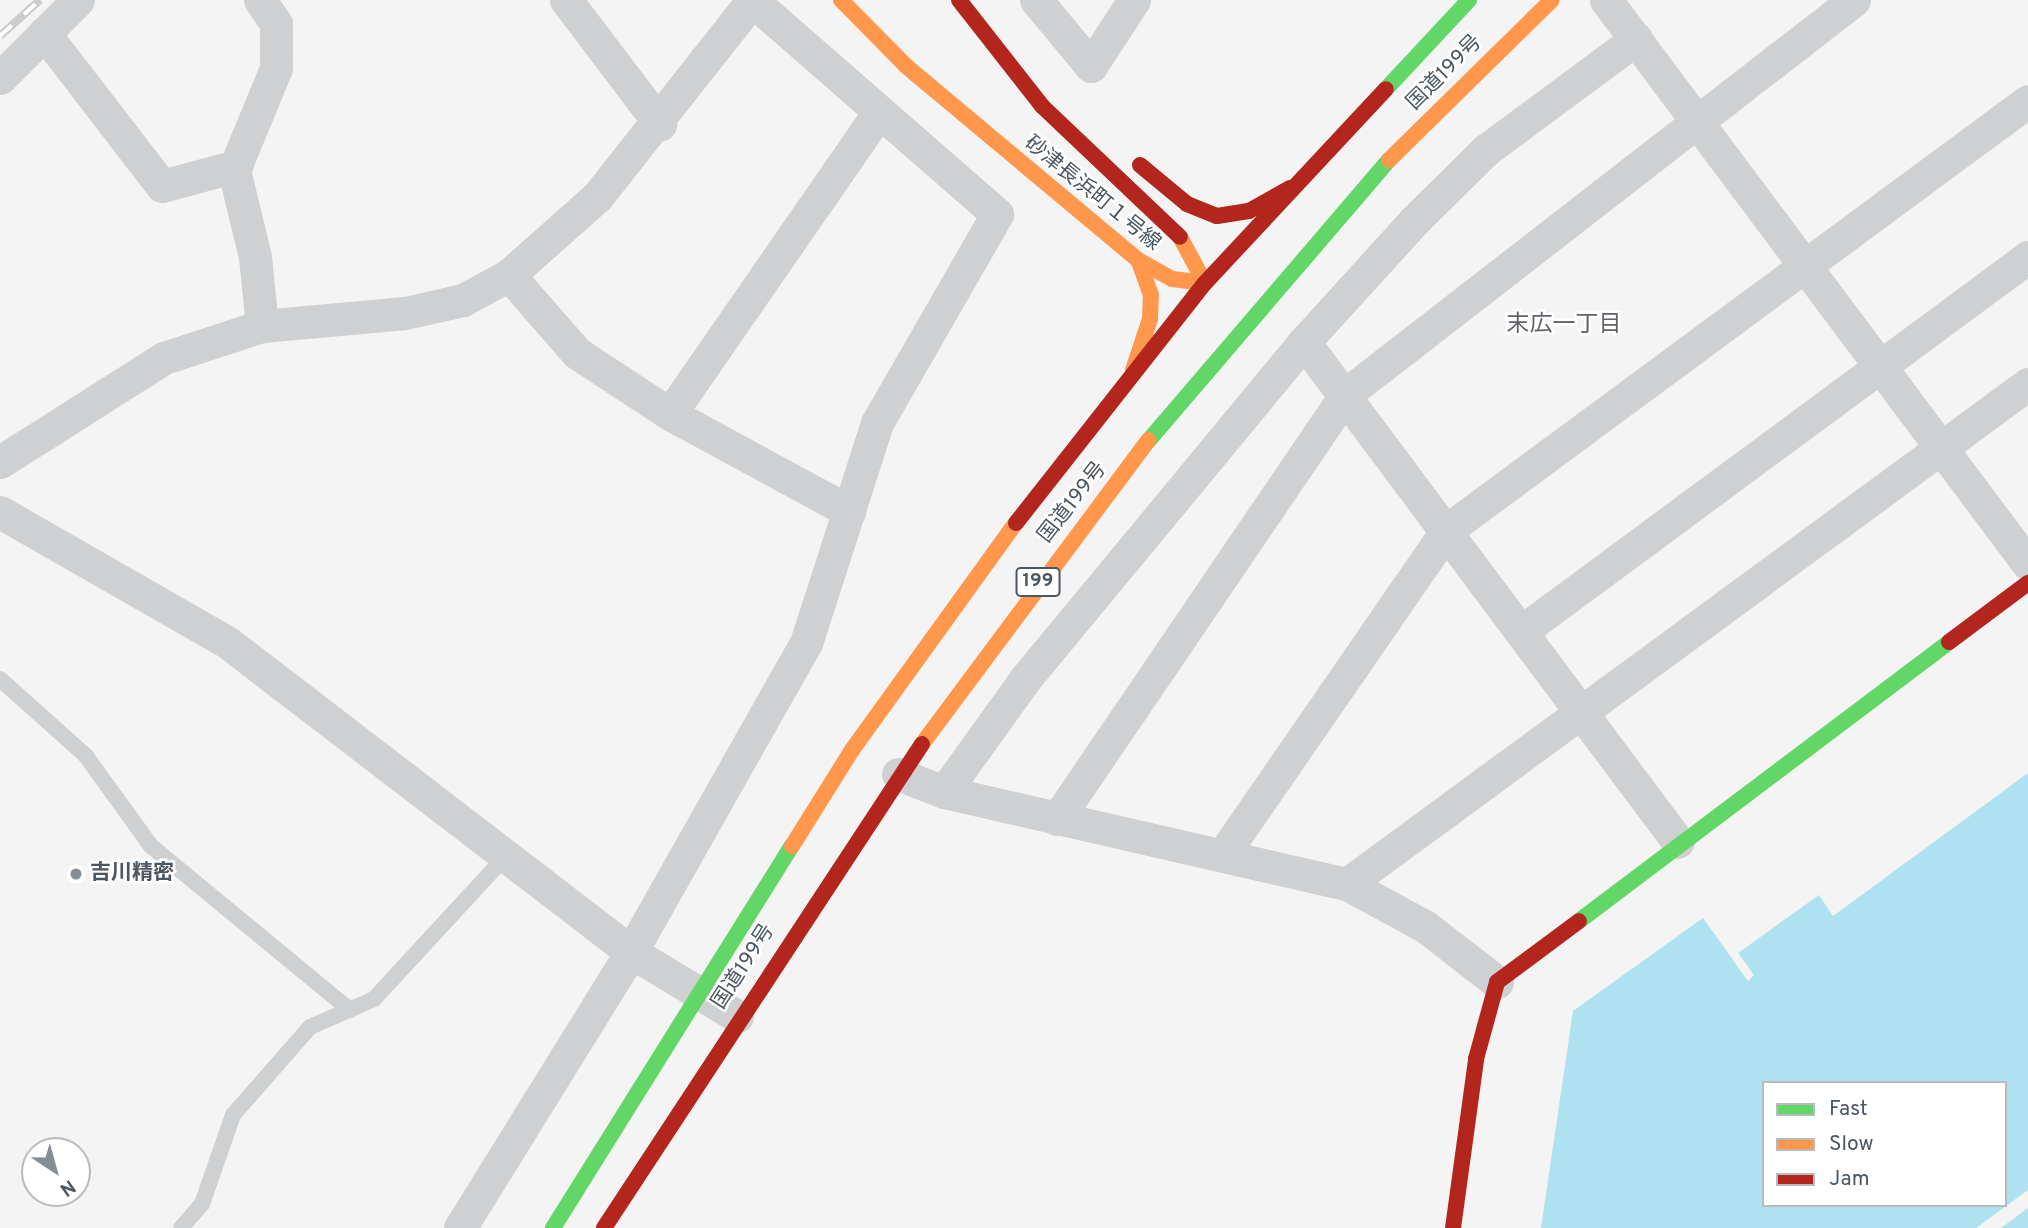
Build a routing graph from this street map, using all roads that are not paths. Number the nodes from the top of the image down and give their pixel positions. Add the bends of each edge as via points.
1 (78, 0) edge
2 (260, 0) edge
3 (566, 0) edge
4 (752, 0) edge
5 (841, 0) edge
6 (959, 0) edge
7 (965, 0) edge
8 (1036, 0) edge
9 (1134, 0) edge
10 (1469, 0) edge
11 (1552, 0) edge
12 (1606, 0) edge
13 (1854, 0) edge
14 (44, 33) junction
15 (1636, 38) junction
16 (0, 78) edge
17 (1044, 78) dead end
18 (2028, 101) edge
19 (879, 112) junction
20 (1695, 120) junction
21 (660, 124) junction
22 (1125, 152) dead end
23 (236, 166) junction
24 (1296, 184) junction
25 (1314, 245) junction
26 (2028, 257) edge
27 (1138, 260) junction
28 (1802, 269) junction
29 (1264, 273) dead end
30 (509, 275) junction
31 (1229, 282) dead end
32 (1205, 284) junction
33 (1209, 312) dead end
34 (262, 326) junction
35 (1304, 342) junction
36 (1206, 346) dead end
37 (1879, 369) junction
38 (1130, 375) junction
39 (2028, 384) edge
40 (1191, 387) junction
41 (1346, 394) junction
42 (670, 414) junction
43 (1940, 446) junction
44 (0, 462) edge
45 (849, 511) junction
46 (0, 512) edge
47 (1447, 530) junction
48 (2028, 564) edge
49 (2028, 583) edge
50 (1522, 631) junction
51 (0, 679) edge
52 (1580, 710) junction
53 (898, 774) junction
54 (944, 792) junction
55 (1057, 819) junction
56 (1678, 842) junction
57 (1224, 853) junction
58 (506, 856) junction
59 (1347, 884) junction
60 (631, 952) junction
61 (1497, 982) junction
62 (698, 995) junction
63 (350, 1010) junction
64 (737, 1016) junction
65 (181, 1228) edge
66 (460, 1228) edge
67 (553, 1228) edge
68 (604, 1228) edge
69 (1453, 1228) edge

1 - 14 street
2 - 23 street via 276,24 275,68
3 - 21 street
4 - 19 street
4 - 21 street
5 - 27 main road, 砂津長浜町１号線 via 991,141
6 - 32 main road, 砂津長浜町１号線 via 1042,106 1181,238
7 - 17 main road
8 - 9 street via 1091,66
10 - 24 main road, 国道199号 / 199
11 - 25 main road, 国道199号 / 199 via 1395,154
12 - 15 street
13 - 20 street
14 - 16 street
14 - 23 street via 162,186
15 - 20 street
15 - 35 street via 1486,150
18 - 28 street
19 - 42 street
19 - 45 street via 997,214 877,423
20 - 28 street
20 - 41 street
21 - 30 street via 597,197
22 - 24 main road via 1187,204 1217,216 1249,211
23 - 34 street
24 - 32 main road, 国道199号 / 199
25 - 29 main road
25 - 40 main road, 国道199号 / 199
26 - 37 street
27 - 32 main road, 砂津長浜町１号線 via 1172,279
27 - 38 main road via 1151,295 1150,319
28 - 37 street
28 - 47 street
30 - 34 street via 463,300 405,313
30 - 42 street via 577,353
31 - 32 main road
32 - 33 main road
32 - 38 main road, 国道199号 / 199
34 - 44 street via 164,358
35 - 41 street
35 - 54 street via 1026,678
36 - 40 main road
37 - 43 street
37 - 50 street
38 - 62 main road, 国道199号 / 199 via 946,614
39 - 43 street
40 - 53 main road, 国道199号 / 199
41 - 47 street
41 - 55 street
42 - 45 street
43 - 48 street
43 - 52 street
45 - 60 street via 806,643
46 - 58 street via 227,642
47 - 50 street
47 - 57 street
49 - 56 main road
50 - 52 street
51 - 63 lane via 86,756 152,846
52 - 56 street
52 - 59 street
53 - 54 street
53 - 64 main road, 国道199号 / 199
54 - 55 street
55 - 57 street
56 - 61 main road
57 - 59 street
58 - 60 street
58 - 63 lane via 374,999
59 - 61 street via 1426,927
60 - 62 street
60 - 66 street
61 - 69 main road via 1476,1059
62 - 64 street
62 - 67 main road, 国道199号 / 199
63 - 65 lane via 310,1027 233,1115 202,1204
64 - 68 main road, 国道199号 / 199

